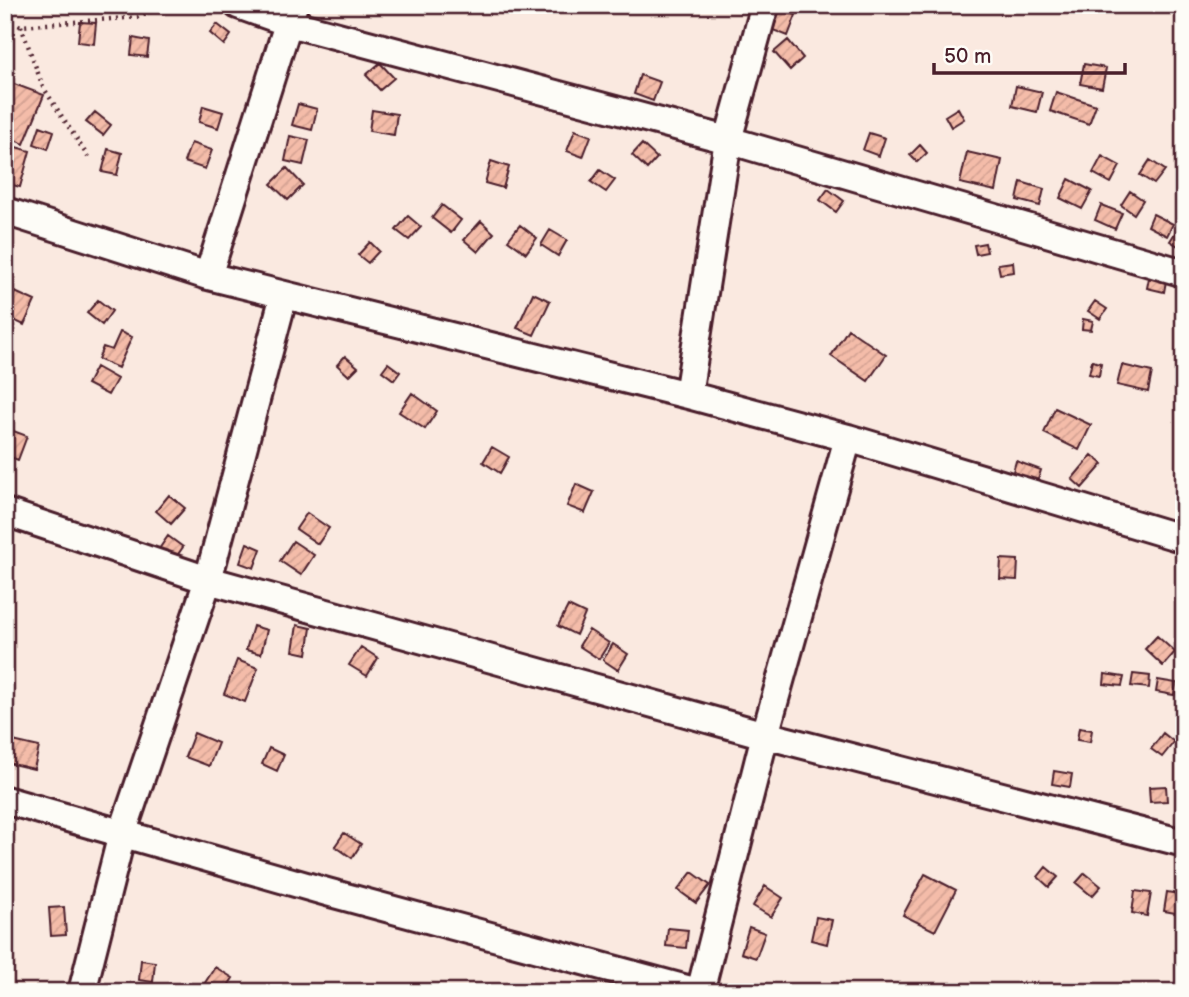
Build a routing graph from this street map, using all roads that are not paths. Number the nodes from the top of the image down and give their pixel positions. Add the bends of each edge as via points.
1 (238, 5) edge
2 (765, 5) edge
3 (292, 14) edge
4 (728, 139) junction
5 (5, 211) edge
6 (1184, 273) edge
7 (208, 276) junction
8 (284, 295) junction
9 (688, 395) junction
10 (848, 438) junction
11 (5, 512) edge
12 (1184, 539) edge
13 (208, 580) junction
14 (765, 735) junction
15 (5, 800) edge
16 (121, 834) junction
17 (1184, 843) edge
18 (82, 992) edge
19 (699, 992) edge

1 - 3 street
2 - 4 street
3 - 4 street
3 - 7 street
4 - 6 street
4 - 9 street
5 - 7 street
7 - 8 street
8 - 9 street
8 - 13 street
9 - 10 street
10 - 12 street
10 - 14 street
11 - 13 street
13 - 14 street
13 - 16 street
14 - 17 street
14 - 19 street
15 - 16 street
16 - 18 street
16 - 19 street

